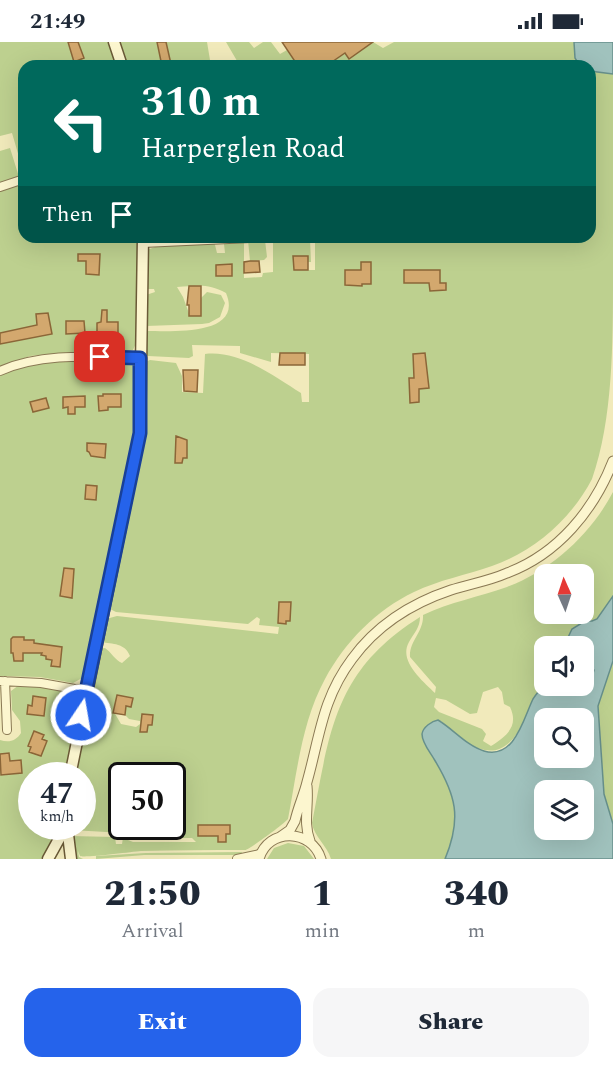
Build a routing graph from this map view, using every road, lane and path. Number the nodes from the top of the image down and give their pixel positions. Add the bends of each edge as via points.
1 (114, 42) edge
2 (121, 60) edge
3 (18, 181) edge
4 (0, 187) edge
5 (143, 243) edge
6 (140, 358) junction
7 (0, 371) edge
8 (613, 461) edge
9 (3, 681) edge
10 (86, 691) junction
11 (7, 730) dead end
12 (73, 762) edge
13 (307, 783) junction
14 (280, 837) junction
15 (58, 840) edge
16 (69, 840) edge
17 (310, 841) junction
18 (260, 857) edge
19 (48, 859) edge
20 (71, 859) edge
21 (237, 859) edge
22 (321, 859) edge

1 - 2 main road
3 - 4 street
5 - 6 main road
6 - 7 street via 48,358
6 - 10 main road via 140,433
8 - 13 street via 592,503 552,547 509,573 416,605 370,639 352,659 327,704
9 - 10 street
9 - 11 street
10 - 12 main road
13 - 14 street via 295,820
13 - 17 street via 305,823
14 - 17 street
14 - 18 street
15 - 19 main road
16 - 20 main road
17 - 22 street
18 - 21 street
19 - 20 main road via 61,855

